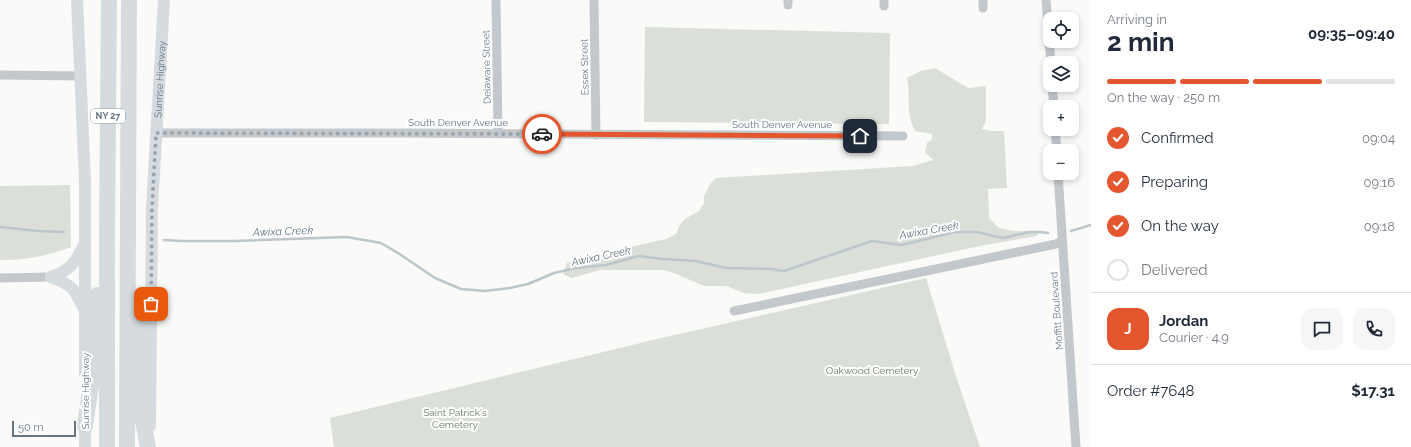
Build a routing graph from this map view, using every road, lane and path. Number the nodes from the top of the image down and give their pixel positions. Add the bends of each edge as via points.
1 (77, 0) edge
2 (109, 0) edge
3 (129, 0) edge
4 (164, 0) edge
5 (496, 0) edge
6 (594, 0) edge
7 (1046, 0) edge
8 (1050, 56) edge
9 (0, 75) edge
10 (81, 76) junction
11 (156, 133) junction
12 (498, 133) junction
13 (596, 135) junction
14 (903, 136) dead end
15 (1058, 180) edge
16 (107, 232) junction
17 (128, 236) junction
18 (1062, 241) junction
19 (85, 242) junction
20 (51, 277) junction
21 (0, 278) edge
22 (85, 311) junction
23 (734, 311) dead end
24 (85, 426) junction
25 (85, 447) edge
26 (107, 447) edge
27 (127, 447) edge
28 (149, 447) edge
29 (1076, 447) edge

1 - 10 main road, Sunrise Highway
2 - 16 highway, NY 27
3 - 17 highway, NY 27
4 - 11 main road, Sunrise Highway
5 - 12 street, Delaware Street
6 - 13 street, Essex Street
7 - 8 street
9 - 10 street
10 - 19 main road, Sunrise Highway
11 - 12 street, South Denver Avenue
11 - 28 main road, Sunrise Highway
12 - 13 street, South Denver Avenue
13 - 14 street, South Denver Avenue
15 - 18 street, Moffitt Boulevard
16 - 24 highway via 99,264 92,378
16 - 26 highway, NY 27
17 - 27 highway, NY 27
17 - 28 highway via 137,305 143,421
18 - 23 street
18 - 29 street, Moffitt Boulevard
19 - 20 main road via 74,264
19 - 22 main road, Sunrise Highway
20 - 21 street
20 - 22 main road via 66,283 74,290
22 - 24 main road, Sunrise Highway
24 - 25 main road, Sunrise Highway

